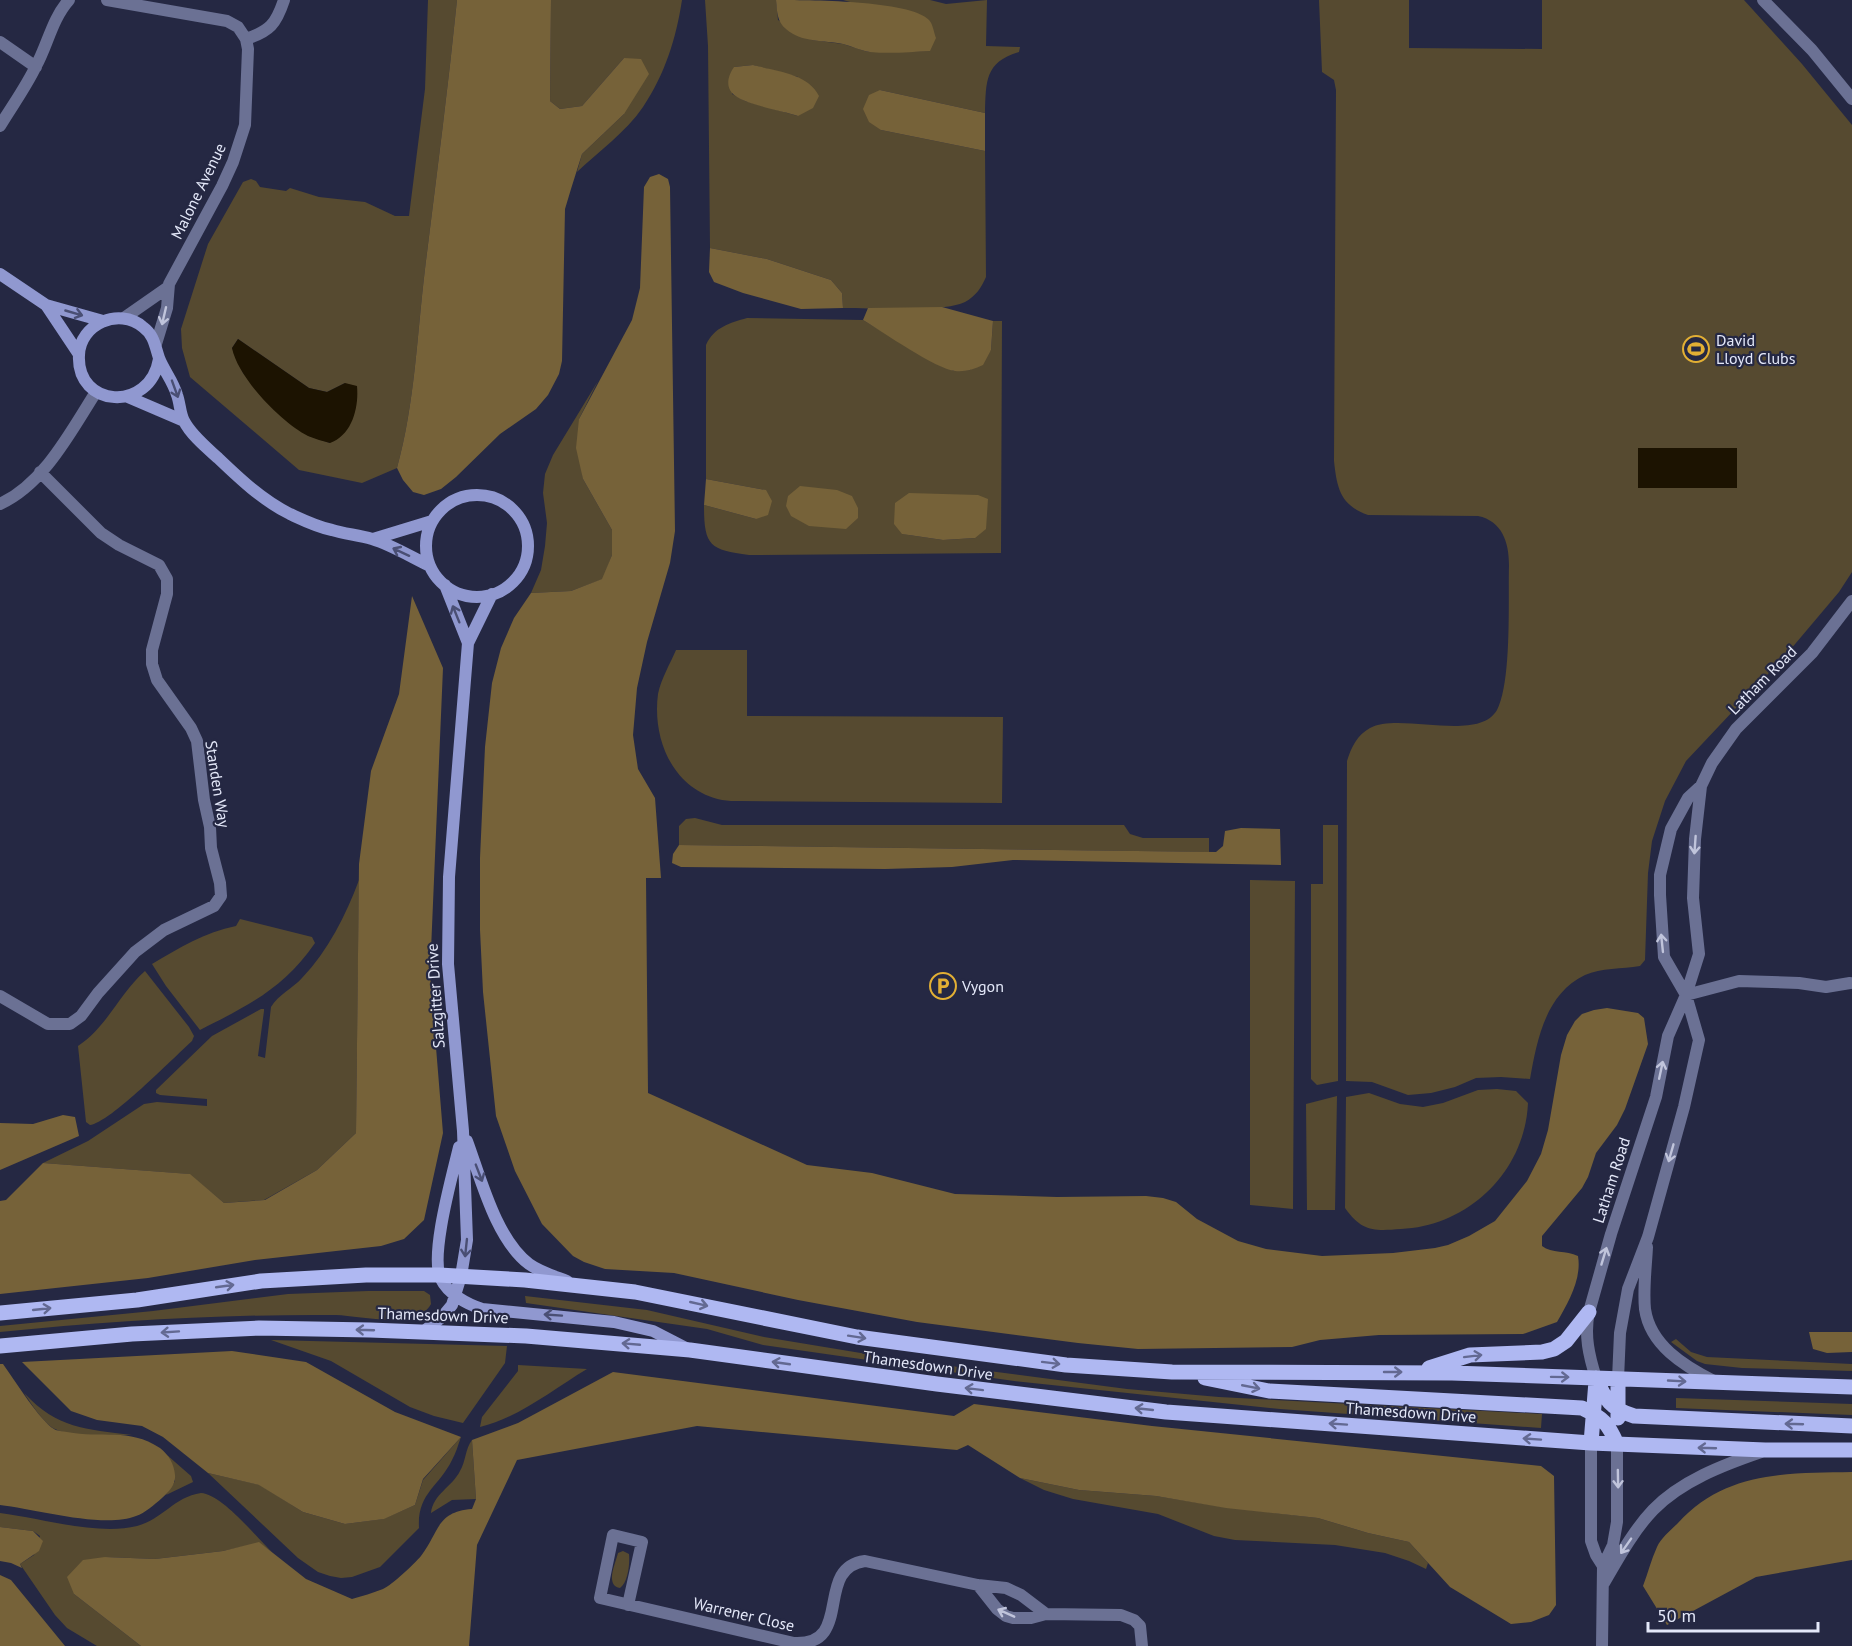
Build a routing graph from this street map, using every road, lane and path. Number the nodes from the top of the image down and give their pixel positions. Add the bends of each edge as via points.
1 (69, 0) edge
2 (106, 0) edge
3 (284, 0) edge
4 (1763, 0) edge
5 (246, 39) junction
6 (0, 42) edge
7 (36, 67) junction
8 (1852, 99) edge
9 (0, 126) edge
10 (0, 274) edge
11 (167, 288) junction
12 (46, 304) junction
13 (124, 318) junction
14 (103, 321) junction
15 (156, 344) junction
16 (78, 353) junction
17 (159, 359) junction
18 (96, 392) junction
19 (128, 397) junction
20 (184, 421) junction
21 (40, 472) junction
22 (0, 504) edge
23 (432, 521) junction
24 (373, 539) junction
25 (430, 566) junction
26 (445, 585) junction
27 (492, 594) junction
28 (1852, 601) edge
29 (468, 643) junction
30 (1701, 786) junction
31 (1850, 983) dead end
32 (1686, 995) junction
33 (0, 996) edge
34 (463, 1131) junction
35 (1648, 1237) junction
36 (439, 1275) junction
37 (461, 1276) junction
38 (579, 1285) junction
39 (456, 1295) junction
40 (1589, 1312) junction
41 (0, 1313) edge
42 (423, 1332) junction
43 (0, 1346) edge
44 (690, 1350) junction
45 (1173, 1372) junction
46 (1417, 1372) junction
47 (1596, 1378) junction
48 (1618, 1379) junction
49 (1720, 1383) junction
50 (1852, 1388) edge
51 (1618, 1411) junction
52 (1593, 1413) junction
53 (1852, 1425) edge
54 (1591, 1443) junction
55 (1617, 1444) junction
56 (1765, 1450) junction
57 (1852, 1450) edge
58 (1603, 1566) junction
59 (1604, 1583) junction
60 (978, 1586) junction
61 (628, 1605) junction
62 (1046, 1614) junction
63 (1142, 1646) edge
64 (1602, 1646) edge

1 - 7 street via 53,25
2 - 5 street via 227,21 238,27
3 - 5 street via 269,28
4 - 8 street via 1812,50
5 - 11 street, Malone Avenue via 247,106 239,144 222,186
6 - 7 street
7 - 9 street
10 - 12 street
11 - 13 street, Malone Avenue
11 -> 15 street, Malone Avenue
12 -> 14 street
12 - 16 street
13 - 14 street
13 - 15 street via 144,327
14 - 16 street via 87,334
15 - 17 street, Salzgitter Drive
16 - 18 street via 82,374
17 - 19 street via 147,386
17 -> 20 street, Salzgitter Drive via 172,381
18 - 19 street, Salzgitter Drive
18 - 21 street
19 - 20 street, Salzgitter Drive
20 - 24 street, Salzgitter Drive via 247,486 269,501 320,526
21 - 22 street via 19,493
21 - 33 street, Standen Way via 101,533 159,566 164,574 167,594 152,664 157,680 197,741 221,896 214,906 164,930 135,952 70,1024 48,1024
23 - 24 street
23 - 25 street via 426,551
23 - 27 street via 455,500 470,496 501,501 514,512 524,525 527,539 524,567 516,579
25 -> 24 street, Salzgitter Drive
25 - 26 street, Salzgitter Drive
26 - 27 street, Salzgitter Drive via 459,594
29 -> 26 street, Salzgitter Drive
27 - 29 street, Salzgitter Drive
28 - 30 street, Latham Road via 1812,652 1736,729
29 - 34 street, Salzgitter Drive via 451,843 448,937
30 -> 32 street, Latham Road via 1693,898 1700,954
32 -> 30 street, Latham Road via 1664,957 1660,875 1678,814
31 - 32 street via 1826,987 1739,981
32 -> 35 street, Latham Road via 1700,1040
40 -> 32 street, Latham Road via 1656,1097 1668,1036
34 - 36 street via 445,1204
34 -> 37 street, Salzgitter Drive via 467,1240
34 -> 38 street via 498,1223 516,1251 538,1270
35 - 48 street, Latham Road via 1624,1307
35 - 49 street, Latham Road via 1648,1322 1671,1354 1692,1370
36 - 37 main road, Thamesdown Drive
36 - 39 street
41 -> 36 main road via 137,1300 261,1281
37 - 38 main road, Thamesdown Drive
37 - 39 street, Salzgitter Drive
38 -> 45 main road, Thamesdown Drive via 688,1302 857,1337 1066,1365
39 - 42 street, Salzgitter Drive via 442,1317
44 -> 39 street via 653,1331 624,1324 482,1309
46 -> 40 main road via 1470,1355 1554,1349 1576,1331
40 - 47 street, Latham Road via 1588,1352
42 -> 43 main road, Thamesdown Drive via 197,1330
44 -> 42 main road, Thamesdown Drive
54 -> 44 main road, Thamesdown Drive via 1166,1412
45 -> 46 main road, Thamesdown Drive
45 -> 52 main road via 1269,1390 1582,1408
46 -> 47 main road, Thamesdown Drive
47 - 48 main road, Thamesdown Drive
47 - 51 main road via 1605,1397
47 - 52 main road
48 -> 49 main road, Thamesdown Drive
48 - 51 main road
49 - 50 main road, Thamesdown Drive
53 -> 51 main road via 1661,1418
51 - 55 main road
52 - 54 main road
52 - 55 main road via 1608,1425
54 - 55 main road, Thamesdown Drive
54 - 58 street via 1591,1541
56 -> 55 main road, Thamesdown Drive
55 -> 58 street via 1617,1522
56 - 57 main road, Thamesdown Drive
56 -> 59 street via 1721,1466 1668,1497 1643,1523
58 - 59 street
59 - 64 street
60 - 61 street, Warrener Close via 870,1562 853,1563 841,1576 825,1632 816,1641 801,1644
60 - 62 street, Warrener Close via 1015,1591
62 -> 60 street via 1006,1616
61 - 61 street, Warrener Close via 642,1542 613,1535 600,1598
62 - 63 street via 1127,1616 1140,1626

